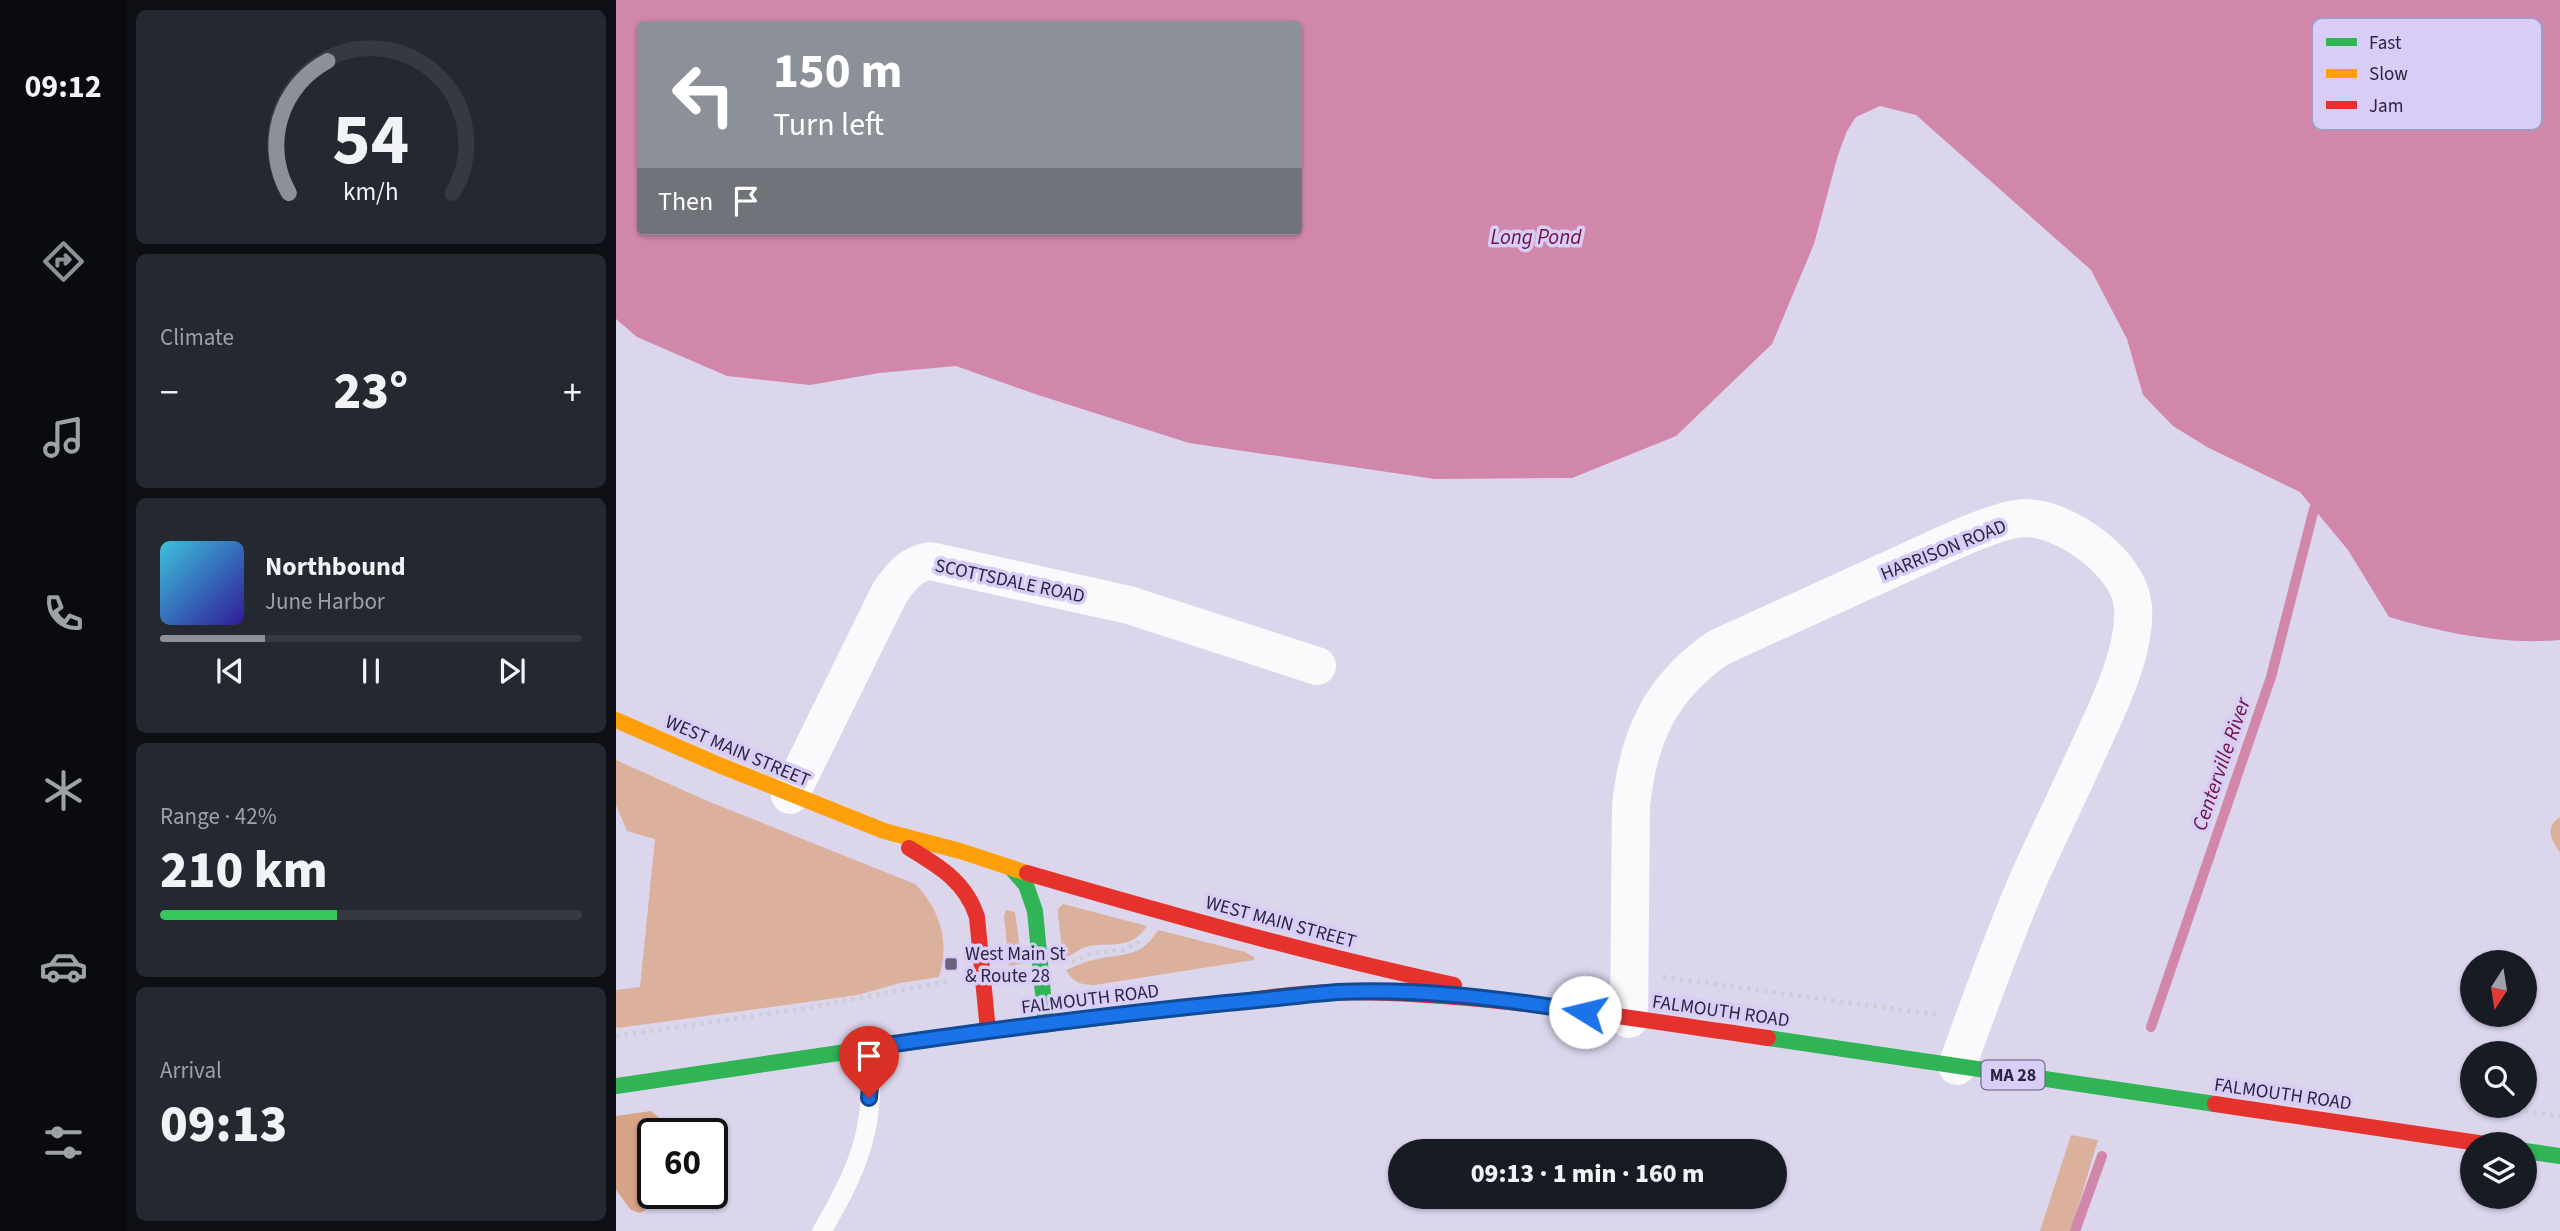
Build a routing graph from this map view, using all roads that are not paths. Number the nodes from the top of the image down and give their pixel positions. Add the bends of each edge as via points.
1 (1317, 666) dead end
2 (616, 720) edge
3 (790, 795) junction
4 (884, 831) junction
5 (1012, 869) junction
6 (1541, 1005) junction
7 (1629, 1018) junction
8 (1046, 1025) junction
9 (988, 1031) junction
10 (873, 1047) junction
11 (1957, 1066) junction
12 (616, 1086) edge
13 (2460, 1140) edge
14 (2537, 1153) edge
15 (2560, 1156) edge
16 (822, 1231) edge

1 - 3 street, SCOTTSDALE ROAD via 1129,605 930,561 919,563 890,592
2 - 3 main road, WEST MAIN STREET
3 - 4 main road, WEST MAIN STREET
4 - 5 main road, WEST MAIN STREET
4 - 9 main road, WEST MAIN STREET via 945,870 973,902
5 - 6 main road, WEST MAIN STREET via 1364,965
5 - 8 main road via 1026,885 1035,911
6 - 7 main road, FALMOUTH ROAD / MA 28
6 - 8 main road, FALMOUTH ROAD / MA 28 via 1338,992
7 - 11 main road, FALMOUTH ROAD / MA 28
7 - 11 street, HARRISON ROAD via 1634,771 1651,726 1678,681 1718,648 1944,545 2025,518 2071,532 2113,564 2133,605 2131,630 2115,689 2029,879
8 - 9 main road, FALMOUTH ROAD / MA 28
9 - 10 main road, FALMOUTH ROAD / MA 28
10 - 12 main road, FALMOUTH ROAD / MA 28
10 - 16 lane via 862,1148
11 - 13 main road, FALMOUTH ROAD / MA 28
14 - 15 main road

